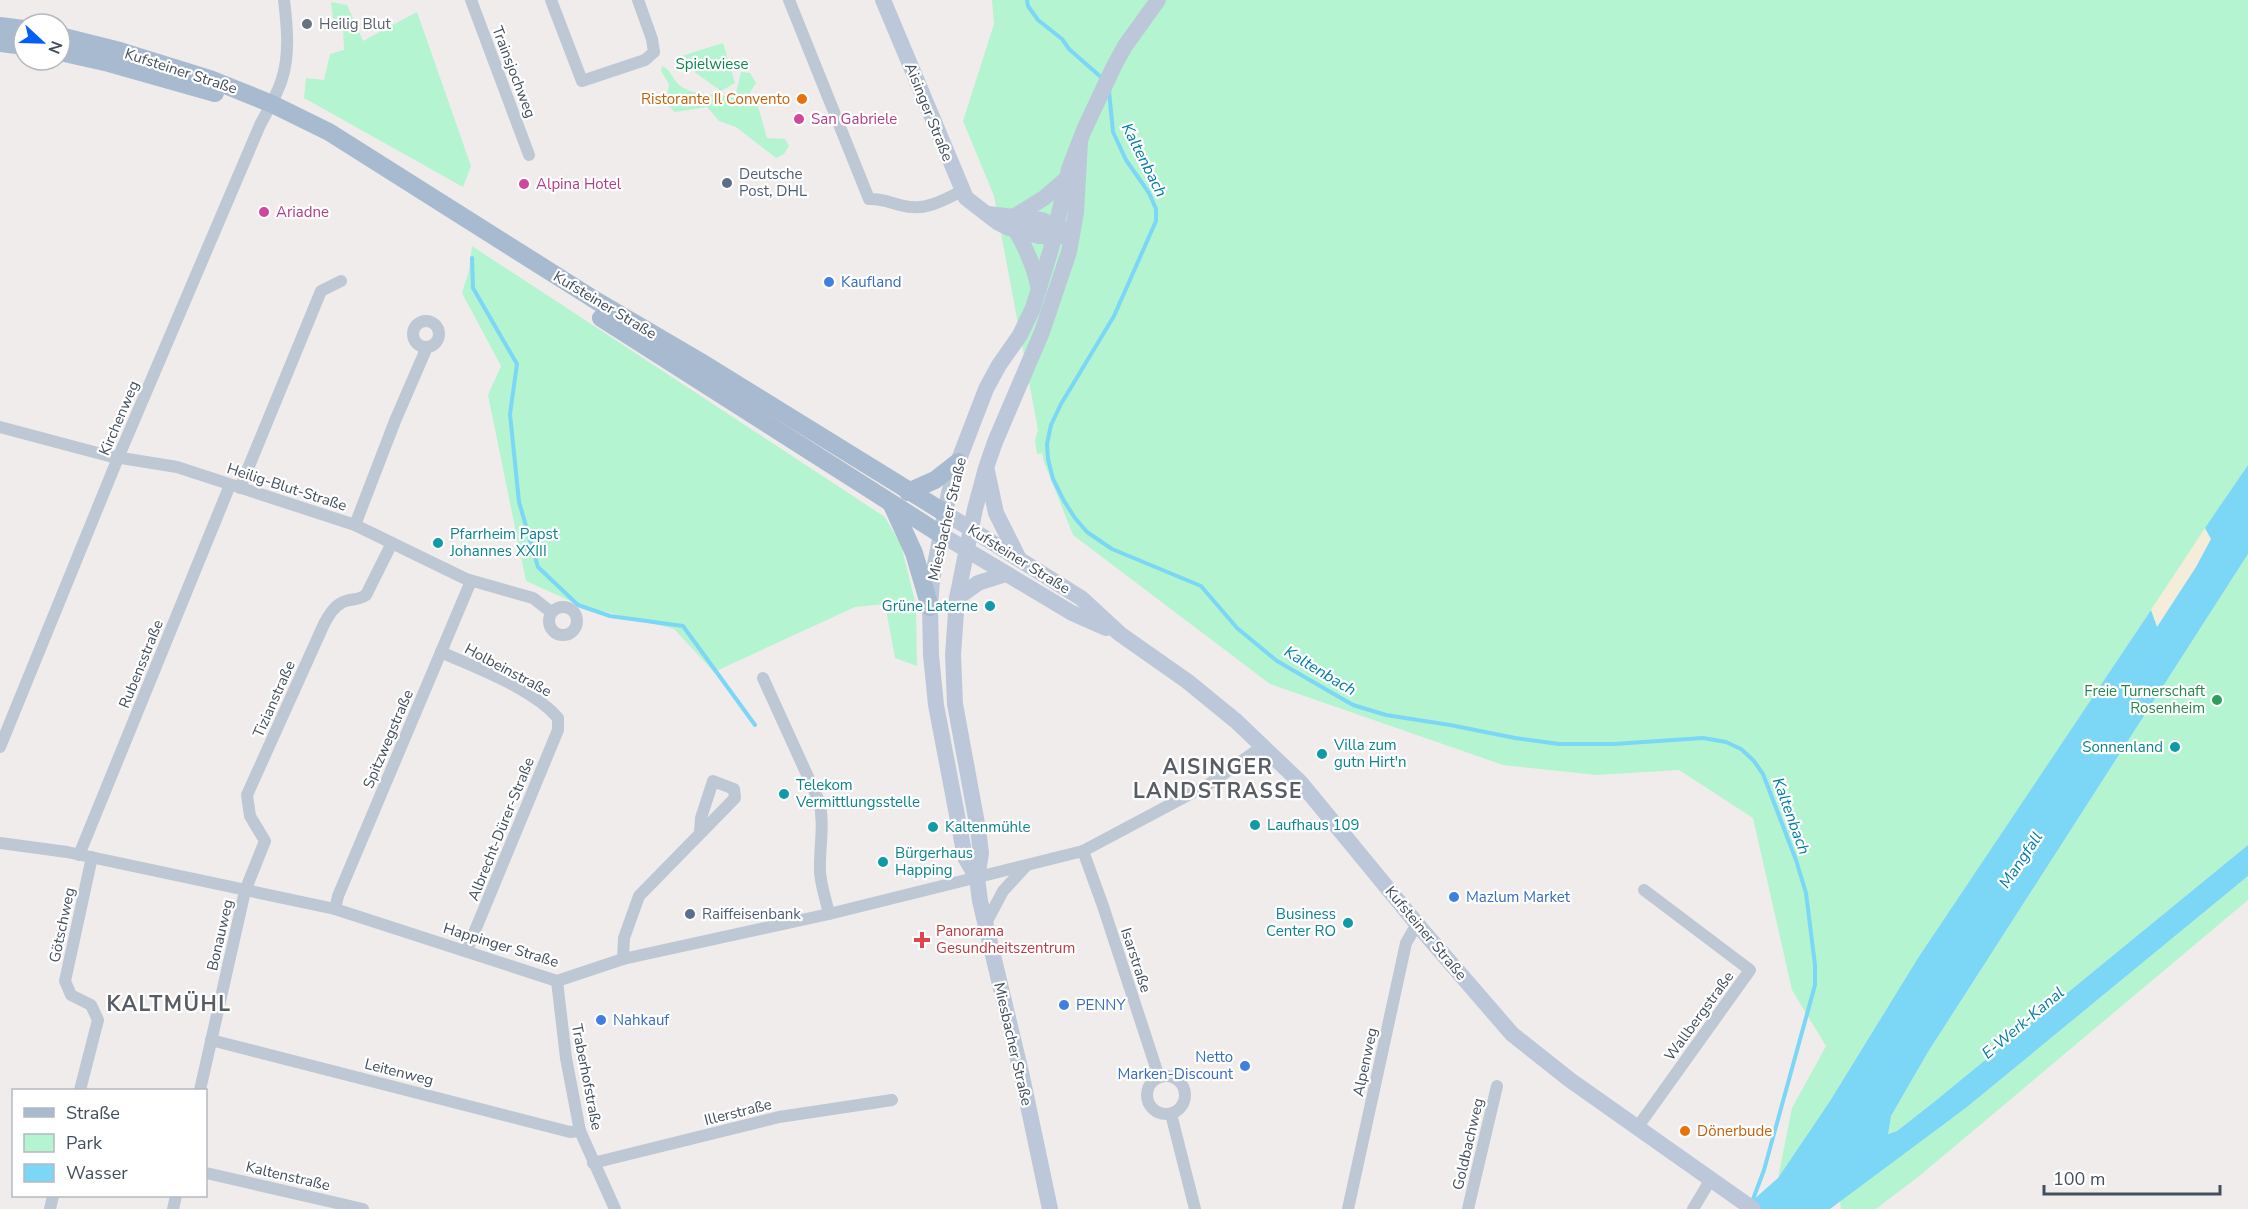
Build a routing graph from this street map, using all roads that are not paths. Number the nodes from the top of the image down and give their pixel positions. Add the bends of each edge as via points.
1 (284, 0) edge
2 (471, 0) edge
3 (551, 0) edge
4 (638, 0) edge
5 (789, 0) edge
6 (883, 0) edge
7 (1158, 0) edge
8 (72, 39) edge
9 (72, 55) edge
10 (269, 109) junction
11 (1080, 141) junction
12 (530, 155) dead end
13 (1066, 179) junction
14 (962, 191) junction
15 (1015, 223) junction
16 (1055, 231) junction
17 (1072, 235) junction
18 (341, 281) dead end
19 (1039, 291) junction
20 (427, 347) dead end
21 (0, 427) edge
22 (118, 458) junction
23 (958, 462) junction
24 (986, 468) junction
25 (235, 487) junction
26 (908, 492) junction
27 (891, 503) junction
28 (945, 513) junction
29 (355, 525) junction
30 (970, 528) junction
31 (940, 534) junction
32 (392, 543) junction
33 (966, 549) junction
34 (1020, 560) junction
35 (1006, 574) junction
36 (471, 581) junction
37 (957, 598) junction
38 (930, 607) junction
39 (551, 612) dead end
40 (1120, 634) junction
41 (441, 652) junction
42 (763, 678) dead end
43 (558, 718) joint
44 (1263, 746) junction
45 (0, 747) edge
46 (700, 832) dead end
47 (0, 843) edge
48 (1083, 851) junction
49 (86, 856) junction
50 (1027, 866) junction
51 (977, 878) junction
52 (1644, 890) dead end
53 (245, 891) junction
54 (335, 909) junction
55 (829, 914) junction
56 (1417, 924) junction
57 (985, 925) junction
58 (467, 950) junction
59 (623, 959) junction
60 (557, 981) junction
61 (211, 1040) junction
62 (1159, 1077) junction
63 (1497, 1086) dead end
64 (80, 1089) edge
65 (200, 1089) edge
66 (892, 1100) dead end
67 (1171, 1114) junction
68 (1637, 1128) junction
69 (580, 1131) junction
70 (593, 1163) junction
71 (207, 1173) edge
72 (1711, 1179) junction
73 (363, 1209) edge
74 (615, 1209) edge
75 (1050, 1209) edge
76 (1195, 1209) edge
77 (1348, 1209) edge
78 (1468, 1209) edge
79 (1693, 1209) edge
80 (1753, 1209) edge

1 - 10 street, Kirchenweg via 286,67
2 - 12 street, Trainsjochweg
3 - 4 street via 582,81 645,60 654,52
5 - 14 street via 869,199 882,198 913,208
6 - 14 main road, Aisinger Straße
7 - 11 main road, Miesbacher Straße via 1125,46
8 - 10 main road, Kufsteiner Straße via 210,79
9 - 10 main road, Kufsteiner Straße
10 - 22 street, Kirchenweg
10 - 26 main road, Kufsteiner Straße via 329,132
10 - 27 main road, Kufsteiner Straße
11 - 13 main road, Miesbacher Straße
11 - 17 main road, Miesbacher Straße
13 - 15 main road
13 - 16 main road, Miesbacher Straße
14 - 15 main road, Aisinger Straße via 971,203 988,214
15 - 16 main road, Aisinger Straße via 1042,220
15 - 19 main road
16 - 17 main road, Aisinger Straße
16 - 19 main road, Miesbacher Straße
17 - 24 main road, Miesbacher Straße via 1050,310
18 - 25 street, Rubensstraße via 321,291
19 - 23 main road, Miesbacher Straße via 1020,335 987,389
20 - 29 street
21 - 22 street, Heilig-Blut-Straße
22 - 25 street, Heilig-Blut-Straße via 177,467
22 - 45 street, Kirchenweg
23 - 26 main road via 935,480
23 - 28 main road, Miesbacher Straße
24 - 30 main road, Miesbacher Straße
24 - 34 main road via 996,513
25 - 29 street, Heilig-Blut-Straße
25 - 49 street, Rubensstraße
26 - 28 main road, Kufsteiner Straße
27 - 31 main road, Kufsteiner Straße
27 - 38 main road via 914,553
28 - 30 main road, Kufsteiner Straße
28 - 31 main road, Miesbacher Straße
29 - 32 street, Heilig-Blut-Straße
30 - 33 main road, Miesbacher Straße
30 - 34 main road, Kufsteiner Straße
31 - 33 main road, Kufsteiner Straße
31 - 38 main road, Miesbacher Straße
32 - 36 street, Heilig-Blut-Straße
32 - 53 street, Tizianstraße via 366,595 344,601 333,609 324,624 247,795 250,816 264,840
33 - 35 main road, Kufsteiner Straße
33 - 37 main road, Miesbacher Straße
34 - 40 main road, Kufsteiner Straße via 1081,598
35 - 37 main road via 978,583
35 - 40 main road, Kufsteiner Straße via 1072,613
36 - 39 street, Heilig-Blut-Straße via 534,598
36 - 41 street, Spitzwegstraße
37 - 51 main road, Miesbacher Straße via 955,704 980,837
38 - 51 main road, Miesbacher Straße via 936,705 965,857
40 - 44 main road, Kufsteiner Straße via 1211,700
41 - 43 street, Holbeinstraße via 519,689 549,707
41 - 54 street, Spitzwegstraße
42 - 55 street via 819,801 823,816 820,876
43 - 58 street, Albrecht-Dürer-Straße via 558,730
44 - 48 street, Happinger Straße via 1209,784
44 - 56 main road, Kufsteiner Straße via 1301,783
46 - 59 street via 639,896 624,938
47 - 49 street, Happinger Straße
48 - 50 street, Happinger Straße
48 - 62 street, Isarstraße
49 - 53 street, Happinger Straße
49 - 64 street, Götschweg via 65,981 71,995 91,1005 98,1020
50 - 51 street, Happinger Straße
50 - 57 street via 1003,891
51 - 55 street, Happinger Straße
51 - 57 main road, Miesbacher Straße
52 - 68 street, Wallbergstraße via 1750,970
53 - 54 street, Happinger Straße
53 - 61 street, Bonauweg
54 - 58 street, Happinger Straße
55 - 59 street, Happinger Straße
56 - 68 main road, Kufsteiner Straße via 1512,1034
56 - 77 street, Alpenweg via 1406,943
57 - 75 main road, Miesbacher Straße
58 - 60 street, Happinger Straße
59 - 60 street, Happinger Straße
60 - 69 street, Traberhofstraße
61 - 65 street, Bonauweg
61 - 69 street, Leitenweg via 558,1129
62 - 67 street via 1147,1092 1149,1104 1158,1113
62 - 67 street via 1172,1077 1184,1090 1181,1107
63 - 78 street, Goldbachweg
66 - 70 street, Illerstraße via 779,1117
67 - 76 street
68 - 72 main road, Kufsteiner Straße
69 - 70 street, Traberhofstraße
70 - 74 street, Traberhofstraße
71 - 73 street, Kaltenstraße
72 - 79 street
72 - 80 main road, Kufsteiner Straße

